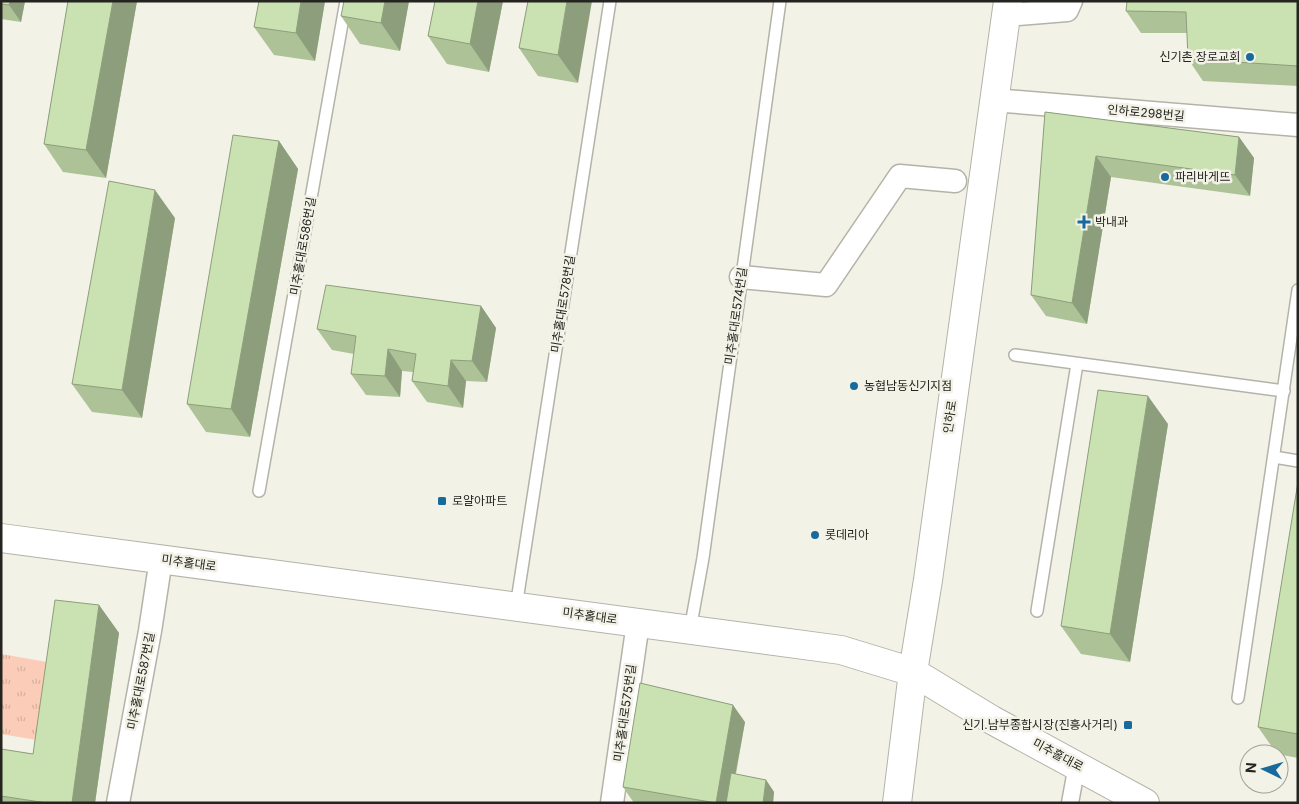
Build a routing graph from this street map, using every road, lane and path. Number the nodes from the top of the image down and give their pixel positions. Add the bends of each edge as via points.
1 (346, 1) edge
2 (610, 1) edge
3 (780, 1) edge
4 (1072, 1) edge
5 (1007, 8) edge
6 (993, 103) junction
7 (1298, 125) edge
8 (955, 181) dead end
9 (741, 277) junction
10 (1298, 290) edge
11 (1015, 356) dead end
12 (1076, 364) junction
13 (1284, 391) junction
14 (1274, 457) junction
15 (1298, 461) edge
16 (259, 491) dead end
17 (1, 538) edge
18 (161, 559) junction
19 (516, 606) junction
20 (1036, 611) dead end
21 (638, 623) junction
22 (690, 630) junction
23 (913, 672) junction
24 (1238, 698) dead end
25 (1077, 765) junction
26 (118, 803) edge
27 (612, 803) edge
28 (897, 803) edge
29 (1070, 803) edge
30 (1145, 803) edge

1 - 16 lane, 미추홀대로586번길
2 - 19 lane, 미추홀대로578번길
3 - 9 lane, 미추홀대로574번길
4 - 5 street via 1067,10
5 - 6 main road, 인하로
6 - 7 street, 인하로298번길 via 1005,101
6 - 23 main road, 인하로
8 - 9 street via 900,176 826,285
9 - 22 lane, 미추홀대로574번길 via 703,558
10 - 13 lane
11 - 12 lane
12 - 13 lane
12 - 20 lane
13 - 14 lane
14 - 15 lane
14 - 24 lane
17 - 18 main road, 미추홀대로
18 - 19 main road, 미추홀대로
18 - 26 street, 미추홀대로587번길
19 - 21 main road, 미추홀대로
21 - 22 main road, 미추홀대로
21 - 27 street, 미추홀대로575번길
22 - 23 main road, 미추홀대로 via 841,650
23 - 25 main road, 미추홀대로 via 992,720
23 - 28 main road, 인하로
25 - 29 street
25 - 30 main road, 미추홀대로

